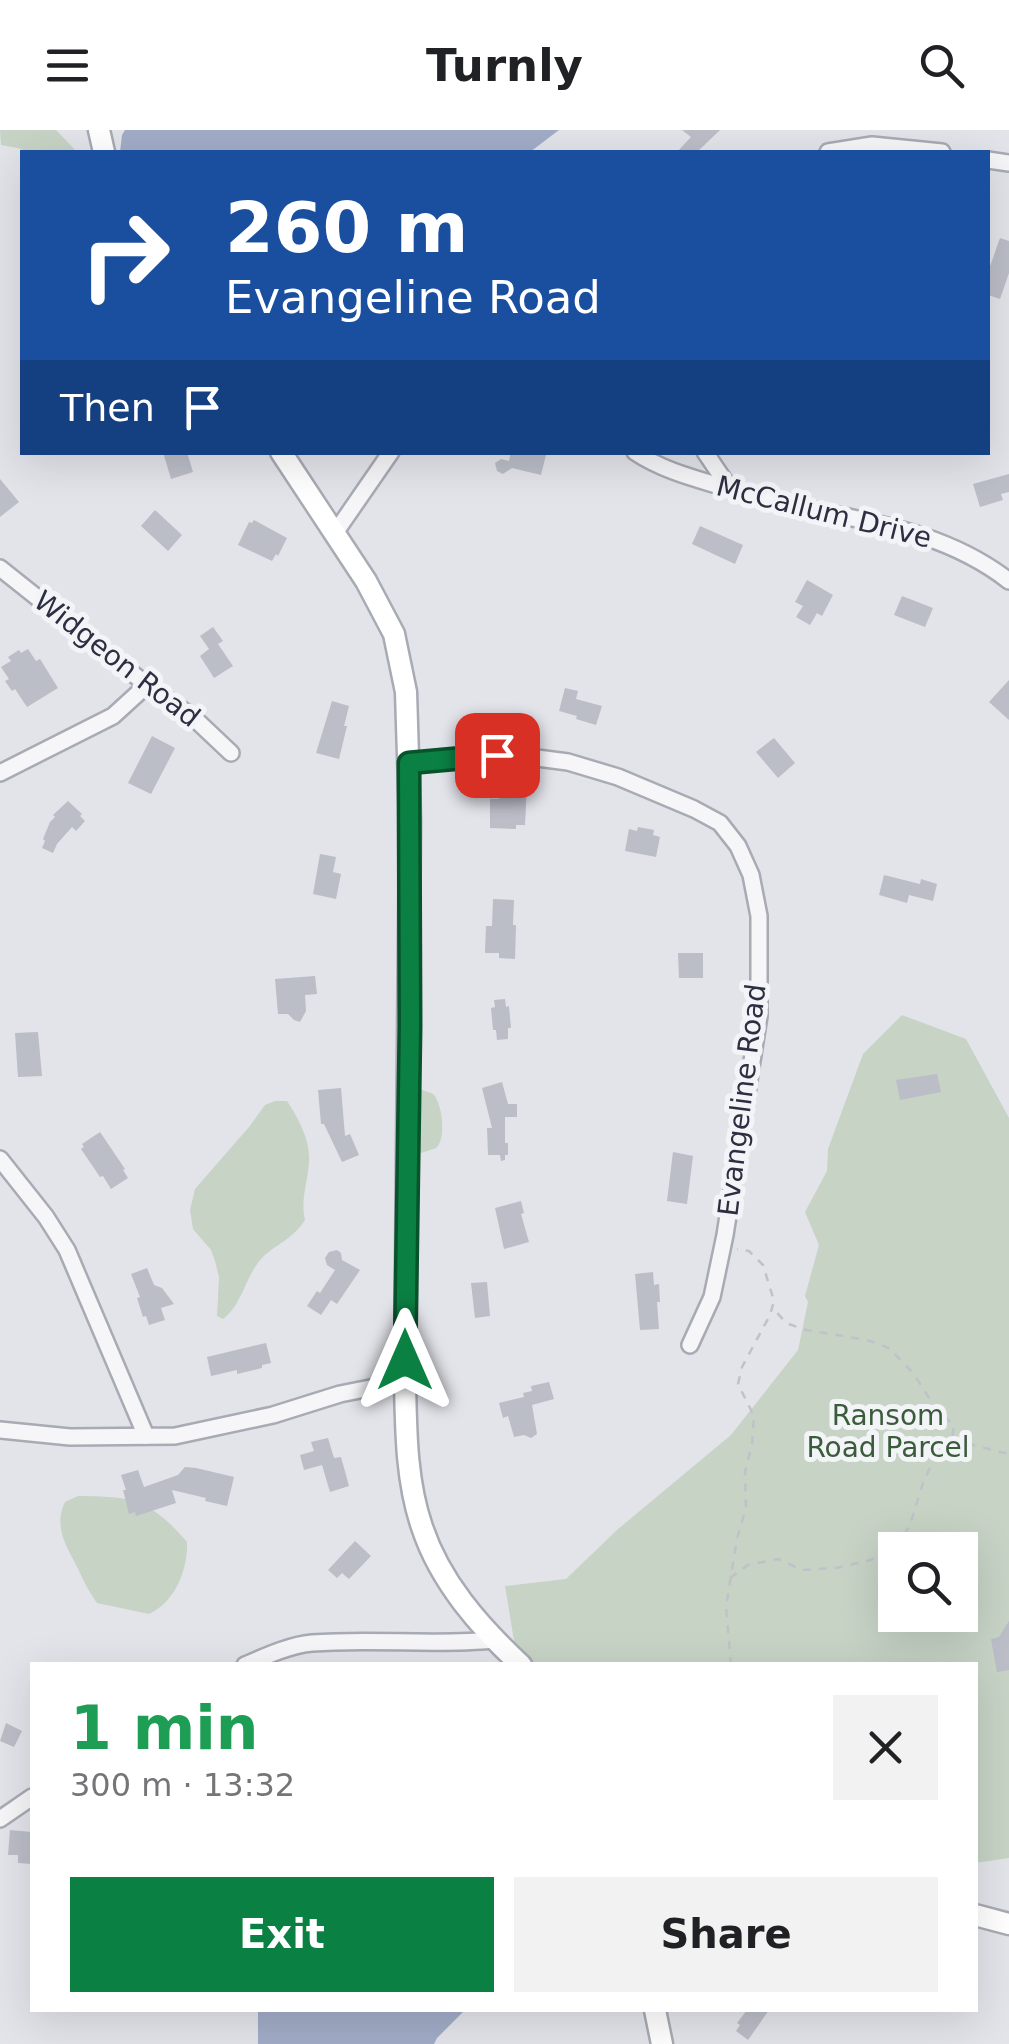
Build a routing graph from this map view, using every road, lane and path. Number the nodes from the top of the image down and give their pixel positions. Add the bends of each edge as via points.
1 (841, 150) edge
2 (922, 150) edge
3 (284, 455) edge
4 (389, 455) edge
5 (640, 455) edge
6 (706, 455) edge
7 (730, 489) junction
8 (335, 533) junction
9 (0, 568) edge
10 (1009, 582) edge
11 (146, 685) junction
12 (231, 753) dead end
13 (409, 763) junction
14 (0, 772) edge
15 (0, 1159) edge
16 (723, 1247) junction
17 (772, 1308) junction
18 (690, 1346) dead end
19 (405, 1381) junction
20 (0, 1430) edge
21 (146, 1436) junction
22 (952, 1440) junction
23 (1009, 1454) edge
24 (730, 1578) junction
25 (494, 1640) junction
26 (252, 1662) edge
27 (518, 1662) edge
28 (731, 1662) edge
29 (30, 1798) edge
30 (0, 1819) edge
31 (978, 1915) edge
32 (1009, 1924) edge
33 (655, 2012) edge
34 (662, 2044) edge

1 - 2 street
3 - 8 main road
4 - 8 street
5 - 7 street, McCallum Drive
6 - 7 street
7 - 10 street, McCallum Drive via 928,537
8 - 13 main road via 394,634 406,692
9 - 11 street, Widgeon Road
11 - 12 street, Widgeon Road via 196,718
11 - 14 street via 113,716
13 - 16 street, Evangeline Road via 514,755 568,762 694,809 733,838 751,875 759,916 758,1016
13 - 19 main road
15 - 21 street via 67,1250
16 - 17 path via 749,1251 763,1265
16 - 18 street, Evangeline Road via 712,1297
17 - 22 path via 786,1324 889,1348 954,1425
17 - 24 path via 738,1384 754,1416 746,1508
19 - 21 street via 273,1416
19 - 25 main road via 408,1461 420,1524 449,1581
20 - 21 street
22 - 23 path
22 - 24 path via 934,1459 896,1546 836,1568 802,1570 778,1559 748,1565
24 - 28 path
25 - 26 street via 309,1644
25 - 27 main road
29 - 30 street
31 - 32 main road
33 - 34 main road

